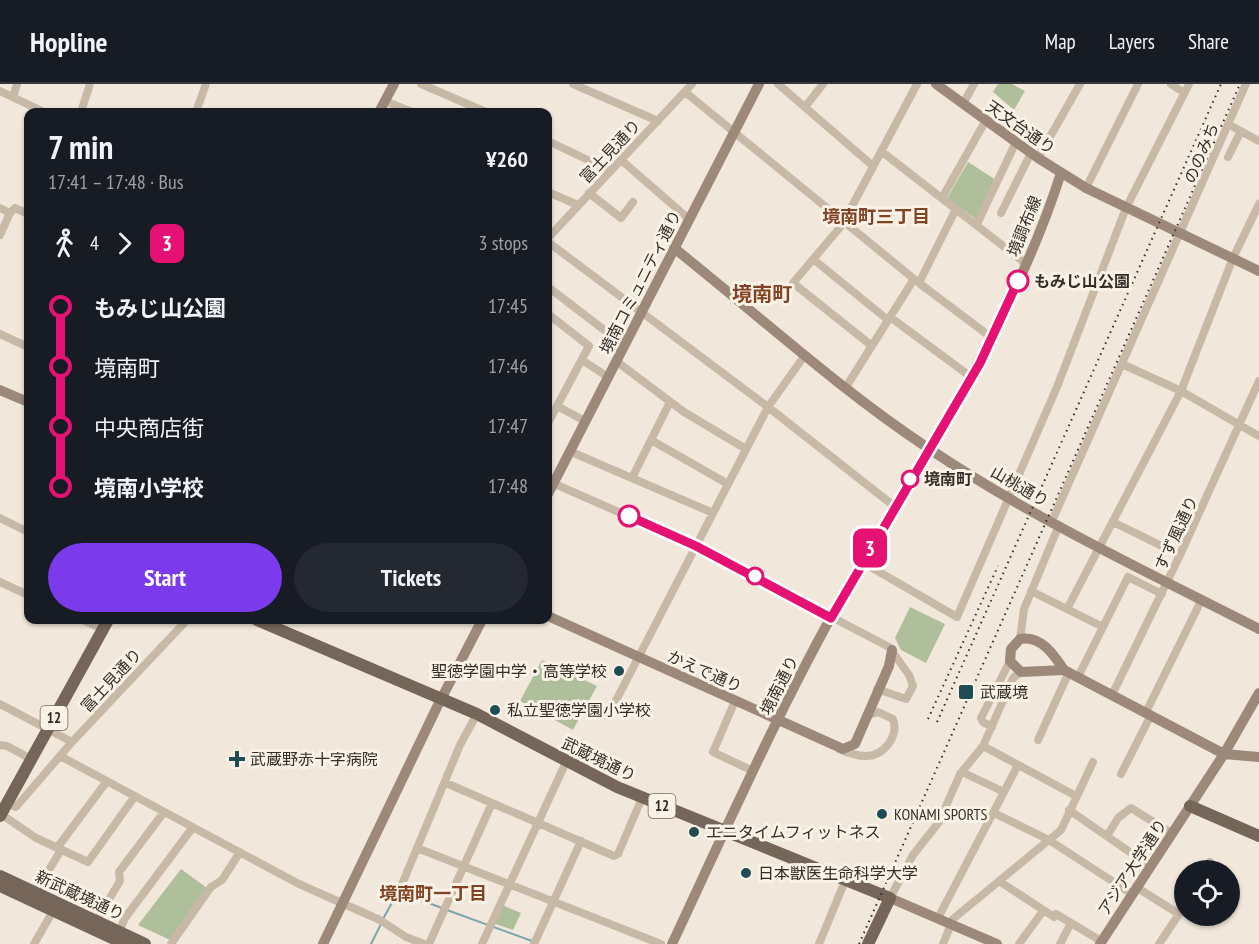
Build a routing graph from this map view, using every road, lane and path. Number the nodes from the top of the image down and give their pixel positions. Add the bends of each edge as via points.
1 (17, 84) edge
2 (90, 84) edge
3 (206, 84) edge
4 (394, 84) edge
5 (422, 84) edge
6 (573, 84) edge
7 (759, 84) edge
8 (778, 84) edge
9 (823, 84) edge
10 (917, 84) edge
11 (936, 84) edge
12 (974, 84) edge
13 (1080, 84) edge
14 (1137, 84) edge
15 (1171, 84) edge
16 (1189, 84) edge
17 (1246, 84) edge
18 (689, 86) edge
19 (0, 91) edge
20 (1183, 92) junction
21 (13, 98) junction
22 (386, 101) junction
23 (963, 104) junction
24 (805, 107) junction
25 (35, 108) edge
26 (82, 108) edge
27 (197, 108) edge
28 (382, 108) edge
29 (403, 108) edge
30 (477, 108) edge
31 (986, 120) junction
32 (658, 121) junction
33 (1228, 124) junction
34 (1241, 130) junction
35 (734, 132) junction
36 (1259, 141) edge
37 (1016, 142) junction
38 (552, 143) edge
39 (881, 151) junction
40 (1034, 155) junction
41 (1228, 158) dead end
42 (621, 160) junction
43 (873, 166) junction
44 (611, 171) junction
45 (1061, 173) junction
46 (1086, 188) junction
47 (552, 194) edge
48 (589, 194) junction
49 (942, 198) junction
50 (633, 202) dead end
51 (1259, 204) edge
52 (578, 205) junction
53 (0, 208) edge
54 (956, 208) junction
55 (1126, 208) junction
56 (24, 212) edge
57 (10, 213) junction
58 (1001, 213) dead end
59 (689, 219) junction
60 (844, 221) junction
61 (977, 224) junction
62 (552, 227) edge
63 (1180, 234) junction
64 (0, 235) edge
65 (552, 245) edge
66 (674, 248) junction
67 (1233, 258) junction
68 (813, 259) junction
69 (1025, 263) junction
70 (1259, 271) edge
71 (917, 281) junction
72 (552, 290) edge
73 (641, 312) junction
74 (552, 317) edge
75 (889, 319) junction
76 (0, 334) edge
77 (992, 338) junction
78 (24, 345) edge
79 (624, 345) junction
80 (872, 346) junction
81 (805, 354) junction
82 (582, 360) junction
83 (616, 361) junction
84 (1122, 364) junction
85 (608, 377) junction
86 (971, 377) junction
87 (1259, 381) edge
88 (846, 387) junction
89 (0, 390) edge
90 (1181, 391) junction
91 (24, 400) edge
92 (670, 402) junction
93 (557, 406) junction
94 (768, 407) junction
95 (552, 415) edge
96 (585, 421) junction
97 (1241, 425) junction
98 (1259, 436) edge
99 (651, 440) junction
100 (746, 449) junction
101 (929, 449) junction
102 (569, 451) junction
103 (632, 478) junction
104 (552, 479) edge
105 (552, 483) edge
106 (728, 484) junction
107 (1009, 498) junction
108 (894, 506) junction
109 (713, 513) junction
110 (0, 518) edge
111 (1113, 522) junction
112 (1056, 523) junction
113 (24, 530) edge
114 (696, 546) junction
115 (1099, 547) junction
116 (1180, 555) junction
117 (862, 562) junction
118 (0, 582) edge
119 (1168, 582) junction
120 (1031, 591) junction
121 (24, 593) edge
122 (1162, 594) junction
123 (1202, 600) junction
124 (1067, 609) junction
125 (552, 618) edge
126 (831, 618) junction
127 (105, 624) edge
128 (184, 624) edge
129 (266, 624) edge
130 (480, 624) edge
131 (1103, 627) junction
132 (1259, 629) edge
133 (1020, 639) junction
134 (892, 650) junction
135 (639, 658) junction
136 (1057, 660) junction
137 (1010, 661) junction
138 (1021, 672) junction
139 (1051, 672) junction
140 (1070, 673) junction
141 (877, 689) junction
142 (1259, 693) edge
143 (1112, 695) junction
144 (441, 699) junction
145 (735, 701) junction
146 (0, 705) edge
147 (477, 714) junction
148 (1148, 714) junction
149 (869, 715) junction
150 (608, 716) dead end
151 (778, 720) junction
152 (992, 727) junction
153 (48, 729) junction
154 (1038, 740) dead end
155 (72, 742) junction
156 (855, 744) junction
157 (0, 745) edge
158 (983, 746) junction
159 (838, 748) junction
160 (1224, 754) junction
161 (60, 756) junction
162 (862, 756) junction
163 (1259, 757) edge
164 (31, 759) junction
165 (566, 762) junction
166 (1093, 762) dead end
167 (1018, 765) junction
168 (753, 771) junction
169 (962, 772) junction
170 (1121, 774) dead end
171 (107, 781) junction
172 (446, 783) junction
173 (1004, 792) junction
174 (135, 796) junction
175 (1076, 796) junction
176 (642, 798) junction
177 (492, 803) junction
178 (1190, 806) junction
179 (1070, 810) junction
180 (2, 811) edge
181 (165, 812) junction
182 (994, 813) junction
183 (538, 823) junction
184 (193, 827) junction
185 (723, 831) junction
186 (1171, 833) junction
187 (1107, 836) junction
188 (1259, 836) edge
189 (1049, 840) junction
190 (581, 841) junction
191 (417, 848) junction
192 (59, 849) junction
193 (240, 852) junction
194 (464, 866) junction
195 (1150, 866) junction
196 (0, 876) edge
197 (846, 880) junction
198 (999, 881) junction
199 (509, 884) junction
200 (0, 886) edge
201 (400, 889) dead end
202 (1134, 891) junction
203 (35, 893) junction
204 (890, 898) junction
205 (554, 902) junction
206 (343, 904) junction
207 (53, 911) junction
208 (1043, 911) junction
209 (1174, 911) edge
210 (938, 918) junction
211 (96, 921) junction
212 (1071, 922) junction
213 (1174, 922) edge
214 (950, 924) junction
215 (118, 932) junction
216 (404, 940) edge
217 (535, 941) edge
218 (1100, 943) edge
219 (34, 944) edge
220 (125, 944) edge
221 (145, 944) edge
222 (171, 944) edge
223 (323, 944) edge
224 (424, 944) edge
225 (429, 944) edge
226 (482, 944) edge
227 (660, 944) edge
228 (672, 944) edge
229 (819, 944) edge
230 (868, 944) edge
231 (943, 944) edge
232 (997, 944) edge
233 (1019, 944) edge
234 (1060, 944) edge
235 (1160, 944) edge

1 - 21 street
2 - 26 street
3 - 27 street
4 - 22 street
5 - 30 street
6 - 32 street
7 - 35 street, 境南コミュニティ通り
8 - 24 street
9 - 24 street
10 - 39 street
11 - 23 street, 天文台通り
12 - 23 street
13 - 40 street
14 - 46 street
15 - 20 street
16 - 20 street
17 - 33 street, ののみち
18 - 32 street, 富士見通り
18 - 35 street
19 - 21 street
20 - 55 street
21 - 25 street
22 - 28 street
22 - 29 street
23 - 31 street, 天文台通り
24 - 43 street
31 - 37 street, 天文台通り
31 - 49 street
32 - 42 street, 富士見通り
33 - 34 street
33 - 63 street, ののみち
34 - 36 street
34 - 41 street
35 - 59 street, 境南コミュニティ通り
35 - 60 street
37 - 40 street, 天文台通り
37 - 61 street
38 - 44 street
39 - 43 street
39 - 49 street
40 - 45 street, 天文台通り
40 - 58 street
42 - 44 street, 富士見通り
42 - 59 street
43 - 60 street
44 - 48 street, 富士見通り
45 - 46 street, 天文台通り
45 - 69 street, 境調布線
46 - 55 street, 天文台通り
47 - 52 street
48 - 50 street via 621,218
48 - 52 street, 富士見通り
49 - 54 street
51 - 67 street
52 - 62 street, 富士見通り
53 - 57 street
54 - 61 street
54 - 71 street
55 - 63 street, 天文台通り
55 - 107 street via 1076,341
56 - 57 street via 15,208
57 - 64 street
59 - 66 street, 境南コミュニティ通り
60 - 68 street
60 - 71 street
61 - 69 street
63 - 67 street, 天文台通り
63 - 84 street, ののみち
65 - 73 street
66 - 73 street, 境南コミュニティ通り
66 - 81 street, 山桃通り
67 - 70 street, 天文台通り
67 - 90 street
68 - 75 street
68 - 80 street via 794,283
69 - 77 street, 境調布線
71 - 75 street
71 - 77 street
72 - 79 street
73 - 79 street, 境南コミュニティ通り
73 - 94 street
74 - 82 street via 589,346
75 - 80 street
75 - 86 street
76 - 78 street
77 - 86 street, 境調布線
79 - 83 street, 境南コミュニティ通り
80 - 88 street
81 - 88 street, 山桃通り
81 - 94 street
82 - 85 street
82 - 93 street
83 - 85 street, 境南コミュニティ通り
83 - 92 street
84 - 90 street
84 - 112 street, ののみち
85 - 96 street, 境南コミュニティ通り
86 - 101 street, 境調布線
87 - 97 street, すず風通り
88 - 101 street, 山桃通り
89 - 91 street
90 - 97 street
90 - 111 street
92 - 99 street
92 - 100 street
93 - 95 street
93 - 96 street
94 - 100 street
94 - 108 street
96 - 102 street, 境南コミュニティ通り
97 - 98 street
97 - 116 street, すず風通り
99 - 103 street
99 - 106 street
100 - 106 street
101 - 107 street, 山桃通り
101 - 108 street, 境南通り
102 - 103 street
102 - 104 street, 境南コミュニティ通り
103 - 109 street
105 - 114 street
106 - 109 street
107 - 112 street, 山桃通り
107 - 117 street via 957,617
108 - 117 street, 境南通り
109 - 114 street
110 - 113 street
111 - 115 street
111 - 116 street
112 - 115 street, 山桃通り
112 - 120 street, ののみち
114 - 126 street
114 - 135 street
115 - 119 street, 山桃通り
115 - 124 street
116 - 119 street, すず風通り
117 - 126 street, 境南通り
118 - 121 street
119 - 122 street, すず風通り
119 - 123 street, 山桃通り
120 - 124 street
120 - 133 street, ののみち
122 - 131 street via 1128,578
122 - 143 street, すず風通り
123 - 132 street, 山桃通り
123 - 148 street
124 - 131 street
125 - 135 street, かえで通り
126 - 134 street
126 - 151 street, 境南通り
127 - 153 main road, 12
128 - 155 street, 富士見通り
129 - 144 main road, 武蔵境通り / 12
130 - 144 street
131 - 140 street
133 - 136 street via 1033,639 1044,645
133 - 137 street via 1011,649
134 - 141 street
134 - 141 street via 913,687 905,699
135 - 145 street, かえで通り
135 - 150 street
136 - 139 street
136 - 140 street
137 - 138 street
137 - 152 street via 981,718
138 - 139 street
138 - 152 street via 1013,678
139 - 140 street
140 - 143 street
140 - 154 street
141 - 149 street
142 - 160 street
143 - 148 street
144 - 147 main road, 武蔵境通り / 12
144 - 206 street
145 - 151 street, かえで通り
145 - 168 street via 713,752
146 - 153 street
147 - 165 main road, 武蔵境通り / 12
147 - 172 street
148 - 160 street
148 - 170 street
149 - 156 street
149 - 162 street via 878,712 890,716 896,729 880,752
151 - 159 street, かえで通り
151 - 168 street, 境南通り
152 - 158 street
153 - 155 street
153 - 164 main road, 12
155 - 161 street, 富士見通り
156 - 159 street
156 - 162 street
157 - 164 street
158 - 167 street
158 - 169 street
159 - 162 street
160 - 163 street
160 - 178 street
161 - 171 street
161 - 180 street, 富士見通り via 16,807
164 - 180 main road, 12
165 - 176 main road, 武蔵境通り / 12
165 - 183 street
166 - 175 street
167 - 173 street
167 - 175 street
168 - 185 street, 境南通り
169 - 173 street
169 - 204 street via 939,822 913,855
171 - 174 street
171 - 192 street
172 - 177 street
172 - 191 street
173 - 182 street
174 - 181 street
174 - 192 street via 88,862
175 - 179 street
176 - 185 main road, 武蔵境通り / 12
176 - 190 street via 618,854 614,856
177 - 183 street
177 - 194 street
178 - 186 street, アジア大学通り
178 - 188 main road
179 - 187 street
179 - 189 street via 1061,830
180 - 192 street via 36,838
181 - 184 street
181 - 211 street via 119,872 120,880
182 - 189 street
182 - 210 street
183 - 190 street
183 - 199 street
184 - 193 street
184 - 215 street
185 - 197 main road, 武蔵境通り / 12
185 - 228 street, 境南通り
186 - 187 street via 1131,808 1118,818
186 - 195 street, アジア大学通り
187 - 195 street
189 - 198 street
189 - 202 street
190 - 205 street
191 - 194 street
191 - 201 street
192 - 203 street
193 - 206 street
193 - 222 street
194 - 199 street
194 - 225 street
195 - 202 street, アジア大学通り
196 - 203 main road, 新武蔵境通り
197 - 204 main road, 武蔵境通り / 12
197 - 229 street
198 - 208 street
198 - 214 street
199 - 205 street
199 - 226 street
200 - 207 main road, 新武蔵境通り
202 - 209 street
202 - 218 street, アジア大学通り
203 - 211 main road, 新武蔵境通り
204 - 210 street, 武蔵境通り
204 - 230 main road
205 - 217 street
205 - 227 street
206 - 216 street via 383,922
206 - 223 street
207 - 219 street
207 - 220 main road, 新武蔵境通り
208 - 212 street
208 - 233 street
210 - 214 street, 武蔵境通り
211 - 215 main road, 新武蔵境通り
212 - 218 street
212 - 234 street
213 - 235 street
214 - 231 street
214 - 232 street, 武蔵境通り
215 - 221 main road, 新武蔵境通り
216 - 224 street

